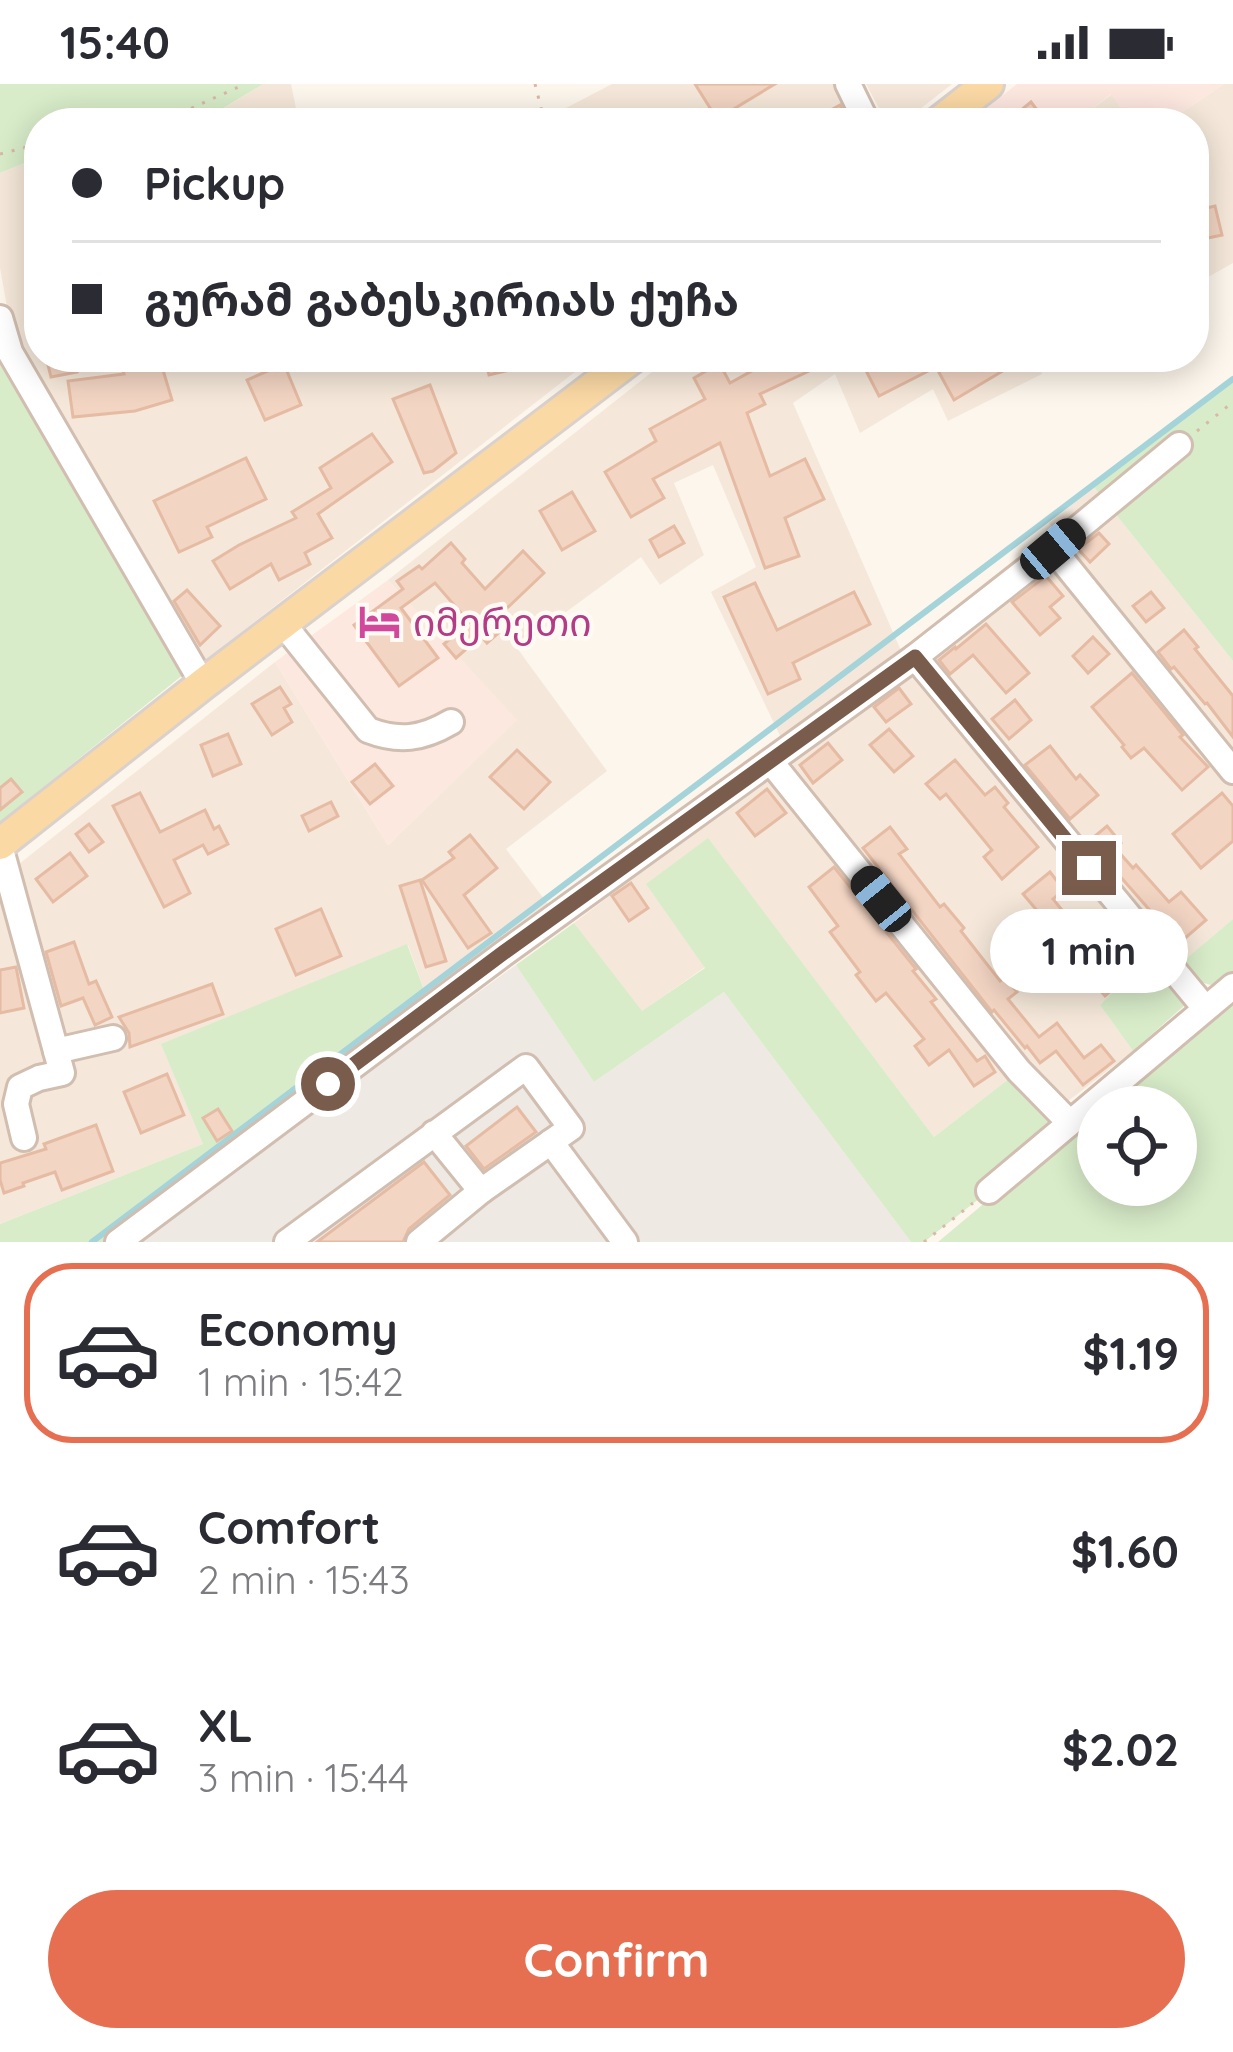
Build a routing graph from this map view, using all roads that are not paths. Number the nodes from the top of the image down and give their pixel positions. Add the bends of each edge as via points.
1 (988, 84) edge
2 (957, 108) edge
3 (0, 319) edge
4 (613, 372) edge
5 (1179, 445) road end
6 (1053, 549) junction
7 (284, 625) junction
8 (915, 657) junction
9 (203, 684) junction
10 (451, 722) dead end
11 (771, 762) junction
12 (1233, 771) edge
13 (0, 845) edge
14 (1233, 986) edge
15 (1204, 1008) junction
16 (113, 1038) dead end
17 (59, 1062) junction
18 (1068, 1121) junction
19 (434, 1132) junction
20 (24, 1138) dead end
21 (551, 1142) junction
22 (481, 1191) junction
23 (988, 1191) road end
24 (118, 1242) edge
25 (287, 1242) edge
26 (418, 1242) edge
27 (625, 1242) edge

1 - 2 main road
3 - 9 street via 10,352
4 - 7 main road
5 - 6 street
6 - 8 street
6 - 12 street
7 - 9 main road
7 - 10 street via 368,730 408,739
8 - 11 street
8 - 15 street
9 - 13 main road
11 - 18 street
11 - 24 street
13 - 17 street
14 - 15 street
15 - 18 street
16 - 17 street
17 - 20 street via 20,1087
18 - 23 street
19 - 21 street via 526,1067 571,1128
19 - 22 street
19 - 25 street
21 - 22 street
21 - 27 street
22 - 26 street

